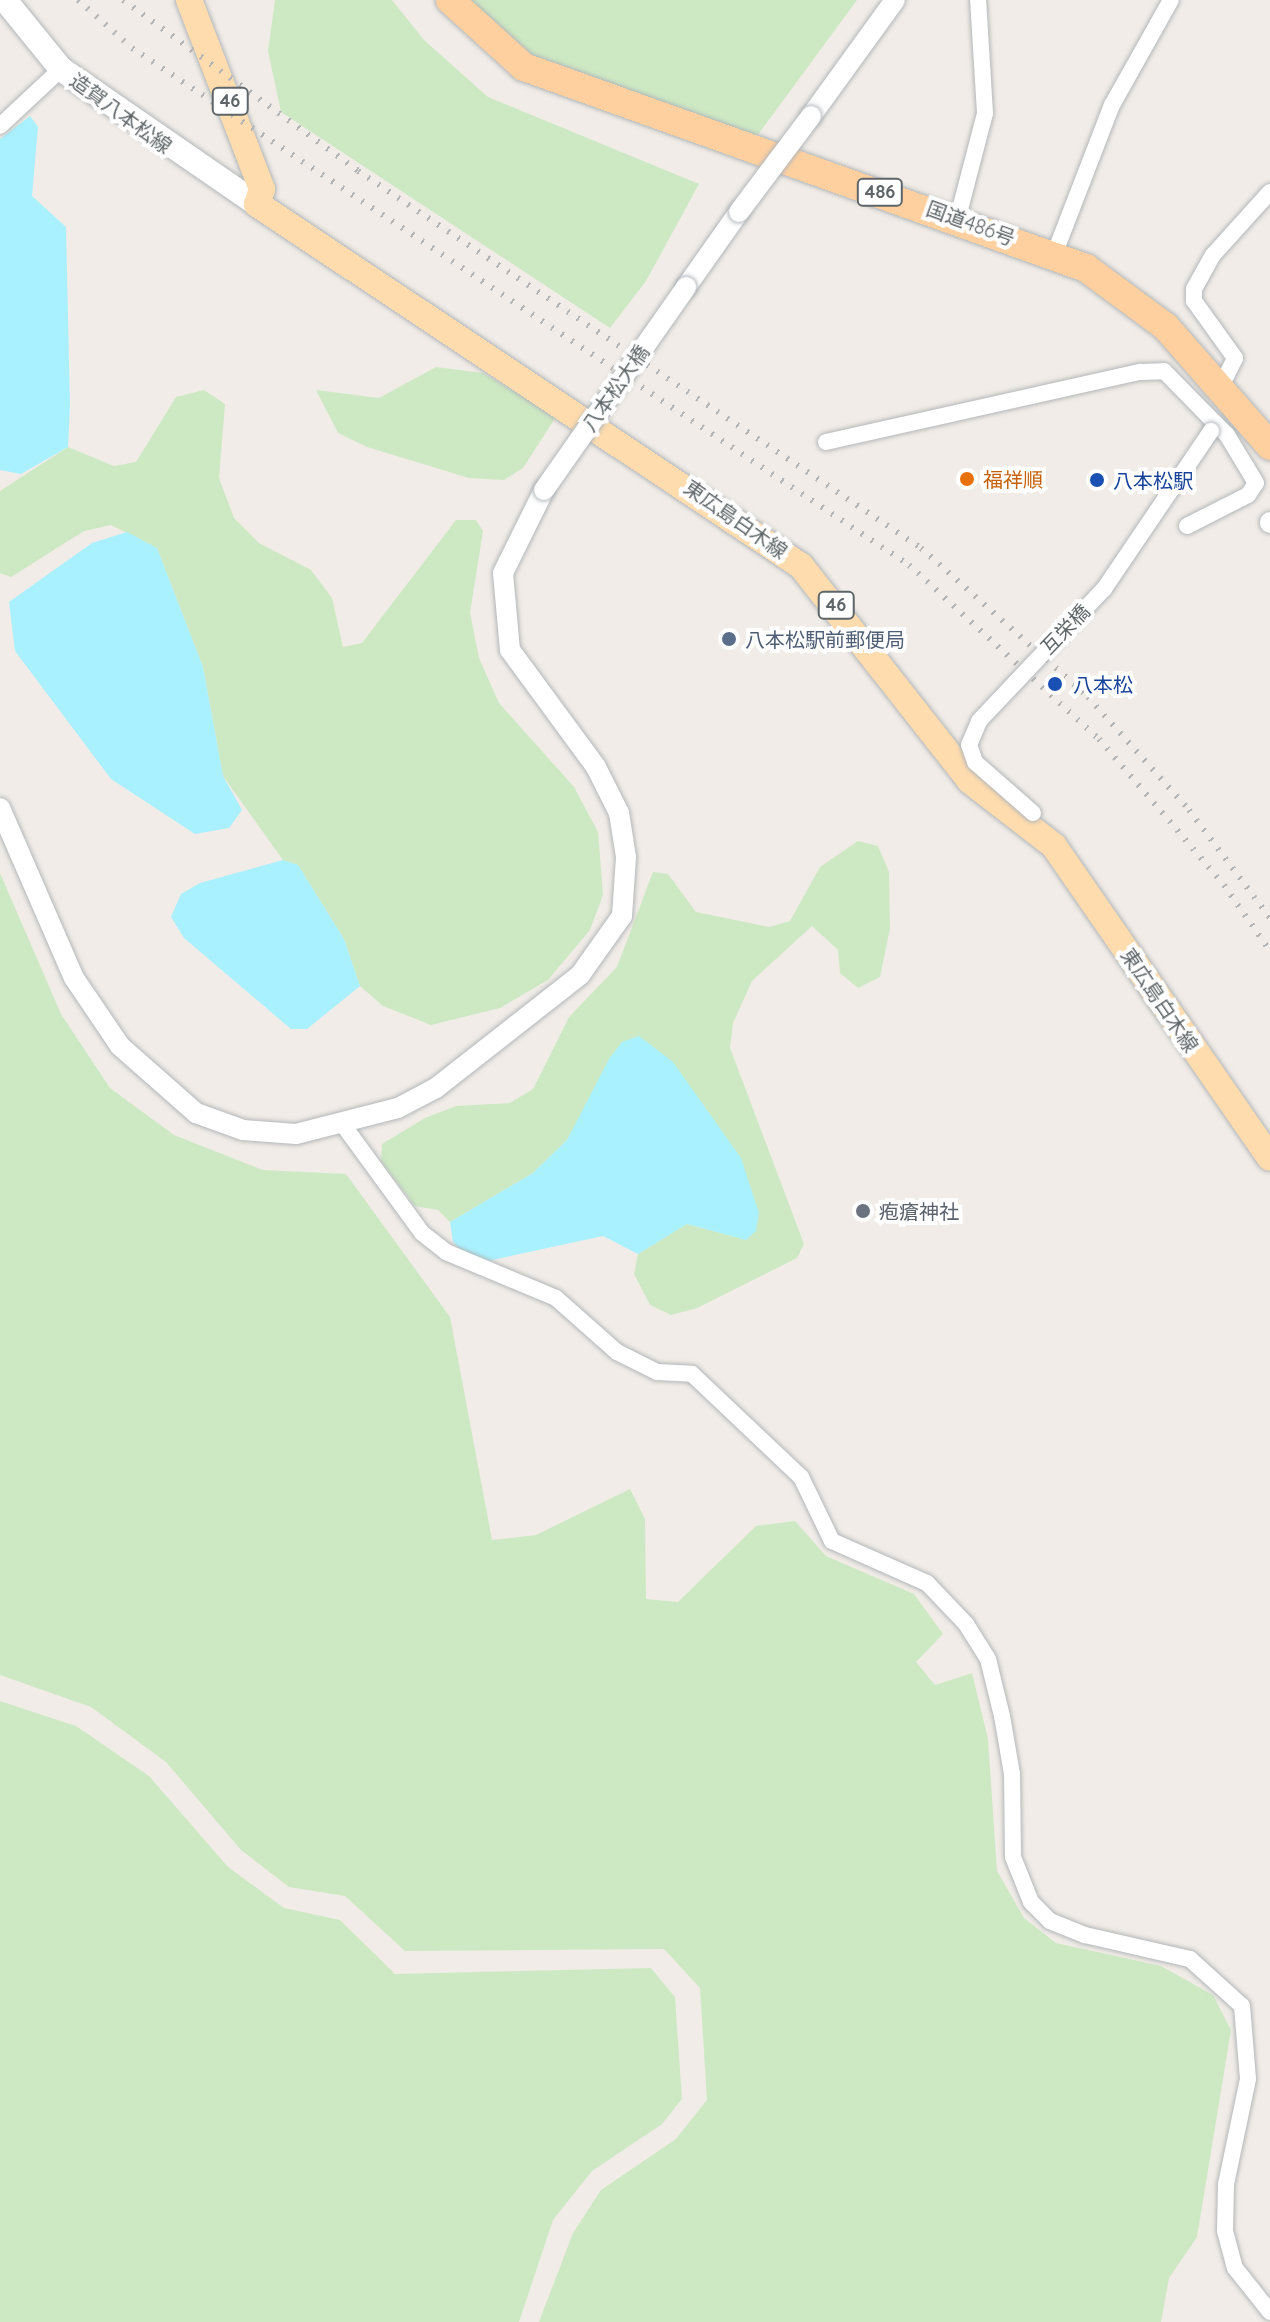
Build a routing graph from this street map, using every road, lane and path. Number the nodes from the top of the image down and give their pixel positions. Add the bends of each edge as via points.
1 (5, 0) edge
2 (189, 0) edge
3 (450, 0) edge
4 (895, 0) edge
5 (978, 0) edge
6 (1171, 0) edge
7 (61, 69) junction
8 (0, 126) edge
9 (1270, 192) edge
10 (257, 204) junction
11 (958, 217) junction
12 (1054, 255) junction
13 (1222, 384) junction
14 (1214, 427) junction
15 (826, 442) dead end
16 (1270, 446) edge
17 (1187, 526) dead end
18 (0, 808) edge
19 (1034, 820) junction
20 (344, 1126) junction
21 (1270, 1158) edge
22 (1270, 2312) edge

1 - 7 main road, 造賀八本松線
2 - 10 main road, 46 via 262,189
3 - 11 highway, 国道486号 / 486 via 524,67 631,110
4 - 20 street, 八本松大橋, bridge via 544,490 503,573 510,650 596,767 619,813 626,857 622,916 580,975 483,1057 398,1108
5 - 11 street via 985,113
6 - 12 street via 1112,105
7 - 8 street
7 - 10 main road, 造賀八本松線
9 - 13 street via 1213,255 1194,289 1200,311 1235,358
10 - 19 main road, 東広島白木線 / 46 via 760,532 858,630 970,781
11 - 12 highway, 国道486号 / 486
12 - 13 highway, 国道486号 / 486 via 1086,268 1166,327
13 - 16 highway, 国道486号 / 486
14 - 15 street via 1164,371
14 - 17 street via 1256,483 1248,495
14 - 19 street, 互栄橋, bridge via 1104,589 979,721 969,745 975,762
18 - 20 street, 八本松大橋 via 74,978 156,1085 196,1113 243,1130 296,1134
19 - 21 main road, 東広島白木線 / 46
20 - 22 street via 422,1233 446,1252 556,1298 617,1352 657,1372 692,1374 801,1477 832,1541 927,1583 966,1624 988,1659 1002,1716 1012,1774 1013,1857 1031,1902 1050,1921 1085,1935 1190,1959 1242,2006 1248,2079 1226,2184 1225,2231 1235,2268

